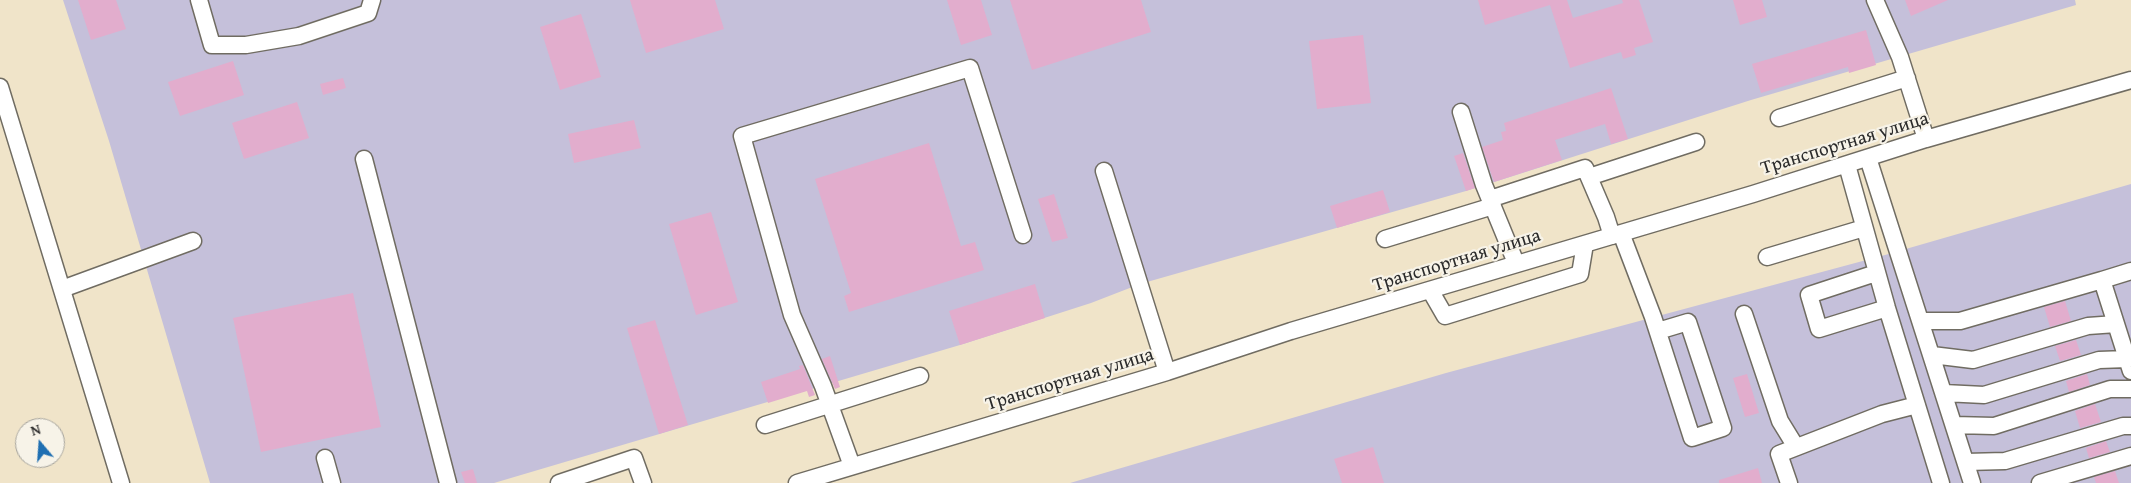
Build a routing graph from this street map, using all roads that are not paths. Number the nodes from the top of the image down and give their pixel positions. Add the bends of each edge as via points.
1 (199, 0) edge
2 (372, 0) edge
3 (1875, 0) edge
4 (1907, 78) junction
5 (2131, 80) edge
6 (0, 87) edge
7 (1461, 112) dead end
8 (1779, 118) dead end
9 (1926, 140) junction
10 (1696, 142) dead end
11 (1868, 158) junction
12 (364, 159) dead end
13 (1847, 164) junction
14 (1104, 170) dead end
15 (1589, 177) junction
16 (1491, 202) junction
17 (1864, 228) junction
18 (1023, 235) dead end
19 (1616, 235) junction
20 (1384, 239) dead end
21 (192, 241) dead end
22 (1586, 244) junction
23 (1767, 257) dead end
24 (1516, 263) junction
25 (2131, 271) edge
26 (1876, 273) junction
27 (2102, 280) junction
28 (62, 289) junction
29 (1430, 290) junction
30 (1886, 308) junction
31 (1744, 314) dead end
32 (1921, 321) junction
33 (2116, 324) junction
34 (1658, 330) junction
35 (1932, 355) junction
36 (2129, 365) edge
37 (1167, 372) junction
38 (920, 376) dead end
39 (2131, 389) edge
40 (1944, 393) junction
41 (830, 405) junction
42 (1917, 405) junction
43 (765, 425) dead end
44 (1954, 425) junction
45 (2131, 426) edge
46 (1796, 447) junction
47 (2131, 456) edge
48 (324, 458) dead end
49 (1966, 462) junction
50 (852, 466) junction
51 (122, 483) edge
52 (332, 483) edge
53 (448, 483) edge
54 (559, 483) edge
55 (644, 483) edge
56 (797, 483) edge
57 (1789, 483) edge
58 (1942, 483) edge
59 (1972, 483) edge
60 (2040, 483) edge

1 - 2 street via 212,45 246,46 299,36 368,13
3 - 4 street
4 - 8 street
4 - 9 street
5 - 9 street, Транспортная улица
6 - 28 street
7 - 16 street
9 - 11 street, Транспортная улица
10 - 15 street
11 - 13 street, Транспортная улица
11 - 32 street
12 - 53 street
13 - 17 street
13 - 19 street, Транспортная улица
14 - 37 street
15 - 16 street via 1585,168
15 - 19 street
16 - 20 street
16 - 24 street
17 - 23 street
17 - 26 street
18 - 41 street via 970,68 742,136 792,315
19 - 22 street, Транспортная улица
19 - 34 street
21 - 28 street
22 - 24 street, Транспортная улица
22 - 29 street via 1580,274 1445,316
24 - 29 street, Транспортная улица
25 - 27 street
26 - 30 street
26 - 30 street via 1809,295 1819,329
27 - 32 street via 1960,321
27 - 33 street
28 - 51 street
29 - 37 street, Транспортная улица via 1291,330
30 - 42 street
31 - 46 street via 1780,421
32 - 35 street
33 - 35 street via 2088,326 1973,360
33 - 36 street
34 - 34 street via 1692,438 1723,428 1688,322
35 - 40 street
36 - 40 street via 2099,360 1984,395
37 - 50 street, Транспортная улица
38 - 41 street
39 - 44 street via 2110,389 1994,426
40 - 44 street
41 - 43 street
41 - 50 street
42 - 46 street via 1882,414
42 - 58 street
44 - 49 street
45 - 49 street via 2005,461
46 - 57 street via 1779,454
47 - 60 street
48 - 52 street
49 - 59 street
50 - 56 street, Транспортная улица
54 - 55 street via 634,458

